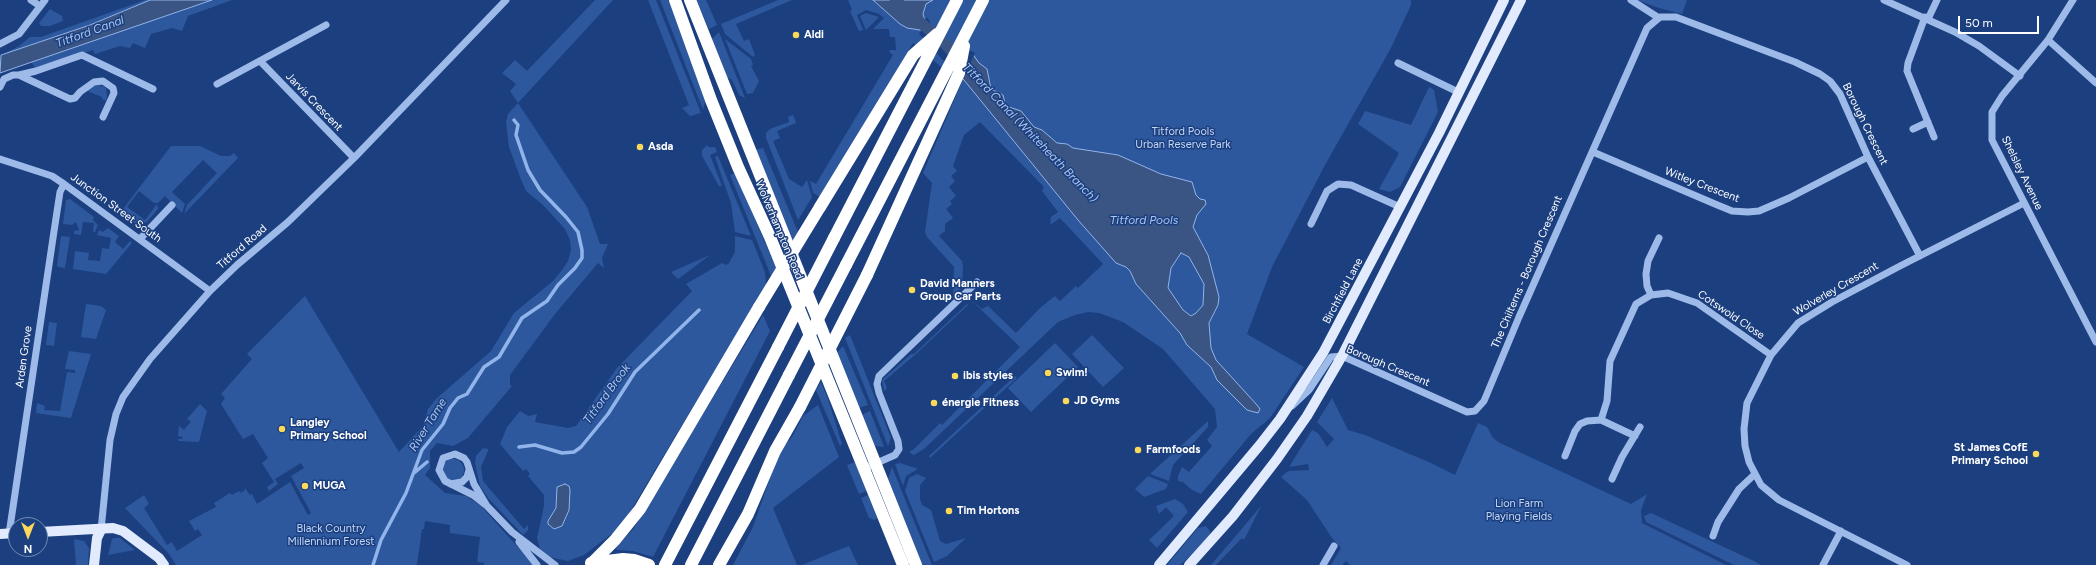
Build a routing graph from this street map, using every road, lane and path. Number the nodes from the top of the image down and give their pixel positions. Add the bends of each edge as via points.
1 (31, 0) edge
2 (506, 0) edge
3 (675, 0) edge
4 (690, 0) edge
5 (957, 0) edge
6 (983, 0) edge
7 (1504, 0) edge
8 (1521, 0) edge
9 (1631, 0) edge
10 (1884, 0) edge
11 (1937, 0) edge
12 (2073, 0) edge
13 (42, 3) edge
14 (1659, 18) junction
15 (1926, 18) junction
16 (326, 25) dead end
17 (942, 29) junction
18 (967, 33) junction
19 (2048, 40) junction
20 (0, 44) edge
21 (708, 46) junction
22 (260, 61) junction
23 (1398, 63) dead end
24 (19, 74) junction
25 (2020, 76) junction
26 (2096, 82) edge
27 (217, 84) dead end
28 (0, 87) edge
29 (153, 89) dead end
30 (1458, 92) junction
31 (735, 115) junction
32 (103, 117) dead end
33 (1928, 122) junction
34 (1913, 129) dead end
35 (723, 130) junction
36 (1934, 137) dead end
37 (1593, 152) junction
38 (1868, 157) junction
39 (354, 158) junction
40 (0, 159) edge
41 (738, 167) junction
42 (64, 184) junction
43 (2024, 203) junction
44 (172, 205) dead end
45 (1400, 207) junction
46 (1311, 224) dead end
47 (1659, 238) dead end
48 (140, 239) junction
49 (1920, 256) junction
50 (977, 282) dead end
51 (210, 291) junction
52 (1651, 295) junction
53 (2096, 342) edge
54 (1771, 355) junction
55 (1342, 356) junction
56 (1484, 401) joint
57 (1280, 418) junction
58 (1601, 420) junction
59 (1640, 427) dead end
60 (1633, 440) junction
61 (1565, 456) dead end
62 (876, 463) junction
63 (863, 469) junction
64 (469, 470) junction
65 (1755, 474) junction
66 (1612, 479) dead end
67 (449, 483) junction
68 (487, 506) junction
69 (11, 517) edge
70 (101, 530) junction
71 (1841, 531) junction
72 (48, 532) edge
73 (512, 532) junction
74 (1713, 536) dead end
75 (1334, 546) dead end
76 (590, 564) edge
77 (94, 565) edge
78 (164, 565) edge
79 (537, 565) edge
80 (555, 565) edge
81 (649, 565) edge
82 (665, 565) edge
83 (691, 565) edge
84 (720, 565) edge
85 (903, 565) edge
86 (916, 565) edge
87 (1159, 565) edge
88 (1189, 565) edge
89 (1323, 565) edge
90 (1823, 565) edge
91 (1907, 565) edge

1 - 13 street
2 - 39 street, Titford Road
3 - 35 highway, Wolverhampton Road
4 - 21 highway, Wolverhampton Road
5 - 17 highway
6 - 18 highway
7 - 30 main road, Birchfield Lane
8 - 55 main road
9 - 14 street
10 - 15 street
11 - 15 street
12 - 19 street, Shelsley Avenue
13 - 20 street via 19,34
14 - 37 street via 1647,28
14 - 38 street, Borough Crescent via 1676,17 1820,74 1830,81 1840,94
15 - 25 street via 1979,46
15 - 33 street via 1907,71
16 - 22 street
17 - 76 highway, bridge via 913,56 640,509 615,540
17 - 82 highway, bridge
18 - 83 highway, bridge via 916,126
18 - 84 highway, bridge via 959,73 867,275 775,451 748,514
19 - 25 street, Shelsley Avenue
19 - 26 street
21 - 31 highway, Wolverhampton Road
21 - 35 highway via 704,57 726,117
22 - 27 street
22 - 39 street, Jarvis Crescent
23 - 30 street
24 - 28 street via 4,79
24 - 29 street via 36,71 82,55
24 - 32 street via 70,99 75,98 94,82 107,83 113,88 114,93
25 - 43 street, Shelsley Avenue via 1992,112 1991,125 1992,140
30 - 45 main road, Birchfield Lane
31 - 41 highway via 731,128 737,143
31 - 62 highway, Wolverhampton Road
33 - 34 street
33 - 36 street
35 - 41 highway, Wolverhampton Road
37 - 38 street, Witley Crescent via 1732,211 1748,212 1759,212
37 - 56 street, The Chilterns - Borough Crescent
38 - 49 street, Borough Crescent
39 - 51 street, Titford Road via 288,222
40 - 42 street, Junction Street South via 52,176
41 - 63 highway, Wolverhampton Road via 770,237
42 - 48 street, Junction Street South
42 - 69 street, Arden Grove via 60,192
43 - 49 street, Wolverley Crescent
43 - 53 street, Shelsley Avenue
44 - 48 street
45 - 46 street via 1351,185 1338,184 1327,191
45 - 57 main road, Birchfield Lane via 1323,353
47 - 52 street via 1648,261 1646,274
48 - 51 street, Junction Street South
49 - 54 street, Wolverley Crescent via 1832,302 1798,323
50 - 62 street via 879,376 879,393 899,449 895,455
51 - 70 street, Titford Road via 150,359 120,403 110,436
52 - 54 street, Cotswold Close via 1668,293 1697,303
52 - 58 street via 1636,304 1610,361 1606,402
54 - 65 street, Wolverley Crescent via 1747,403 1745,446
55 - 56 street, Borough Crescent via 1467,412 1475,411
55 - 57 street, Borough Crescent via 1331,357 1309,390
55 - 88 main road via 1277,459 1233,516
57 - 87 main road, Birchfield Lane
58 - 60 street
58 - 61 street via 1580,424
59 - 60 street
60 - 66 street
62 - 63 street
62 - 86 highway, Wolverhampton Road
63 - 85 highway, Wolverhampton Road
64 - 67 street via 462,482
64 - 67 street via 467,462 460,455 447,456 441,462 439,470 442,478
64 - 68 street
65 - 71 street, Wolverley Crescent via 1761,485 1779,500
65 - 74 street via 1739,489 1718,522
67 - 68 street via 473,495
68 - 73 street
70 - 72 main road
70 - 77 main road, Titford Road via 97,538
70 - 78 main road via 113,528 123,531 159,558
71 - 90 street
71 - 91 street, Wolverley Crescent
73 - 79 street
73 - 80 street
75 - 89 street
76 - 81 highway via 622,559

